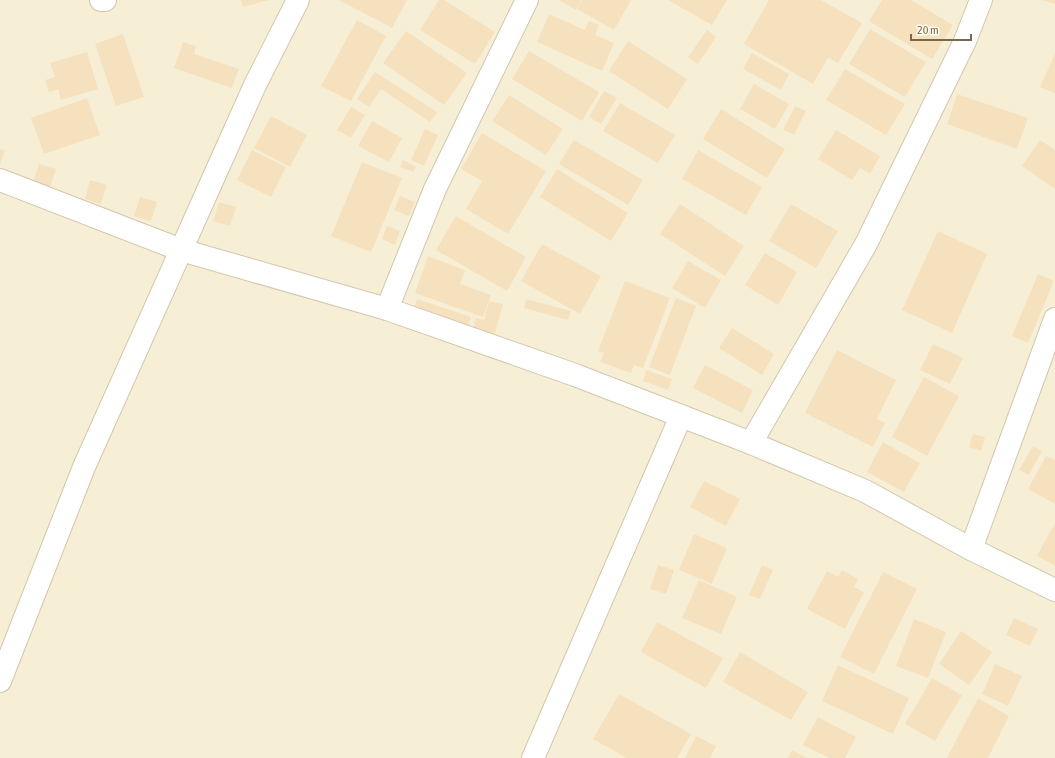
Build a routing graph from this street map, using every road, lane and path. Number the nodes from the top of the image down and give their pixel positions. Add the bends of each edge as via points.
1 (101, 0) edge
2 (105, 0) edge
3 (298, 0) edge
4 (527, 0) edge
5 (981, 0) edge
6 (0, 180) edge
7 (181, 250) junction
8 (387, 309) junction
9 (1055, 319) edge
10 (681, 416) junction
11 (752, 443) junction
12 (971, 549) junction
13 (1055, 590) edge
14 (0, 681) edge
15 (533, 758) edge

1 - 2 street
3 - 7 street via 255,85
4 - 8 street via 435,189
5 - 11 street via 965,41 866,244
6 - 7 street
7 - 8 street
7 - 14 street via 84,466
8 - 10 street via 575,375
9 - 12 street
10 - 11 street
10 - 15 street
11 - 12 street via 865,491
12 - 13 street

